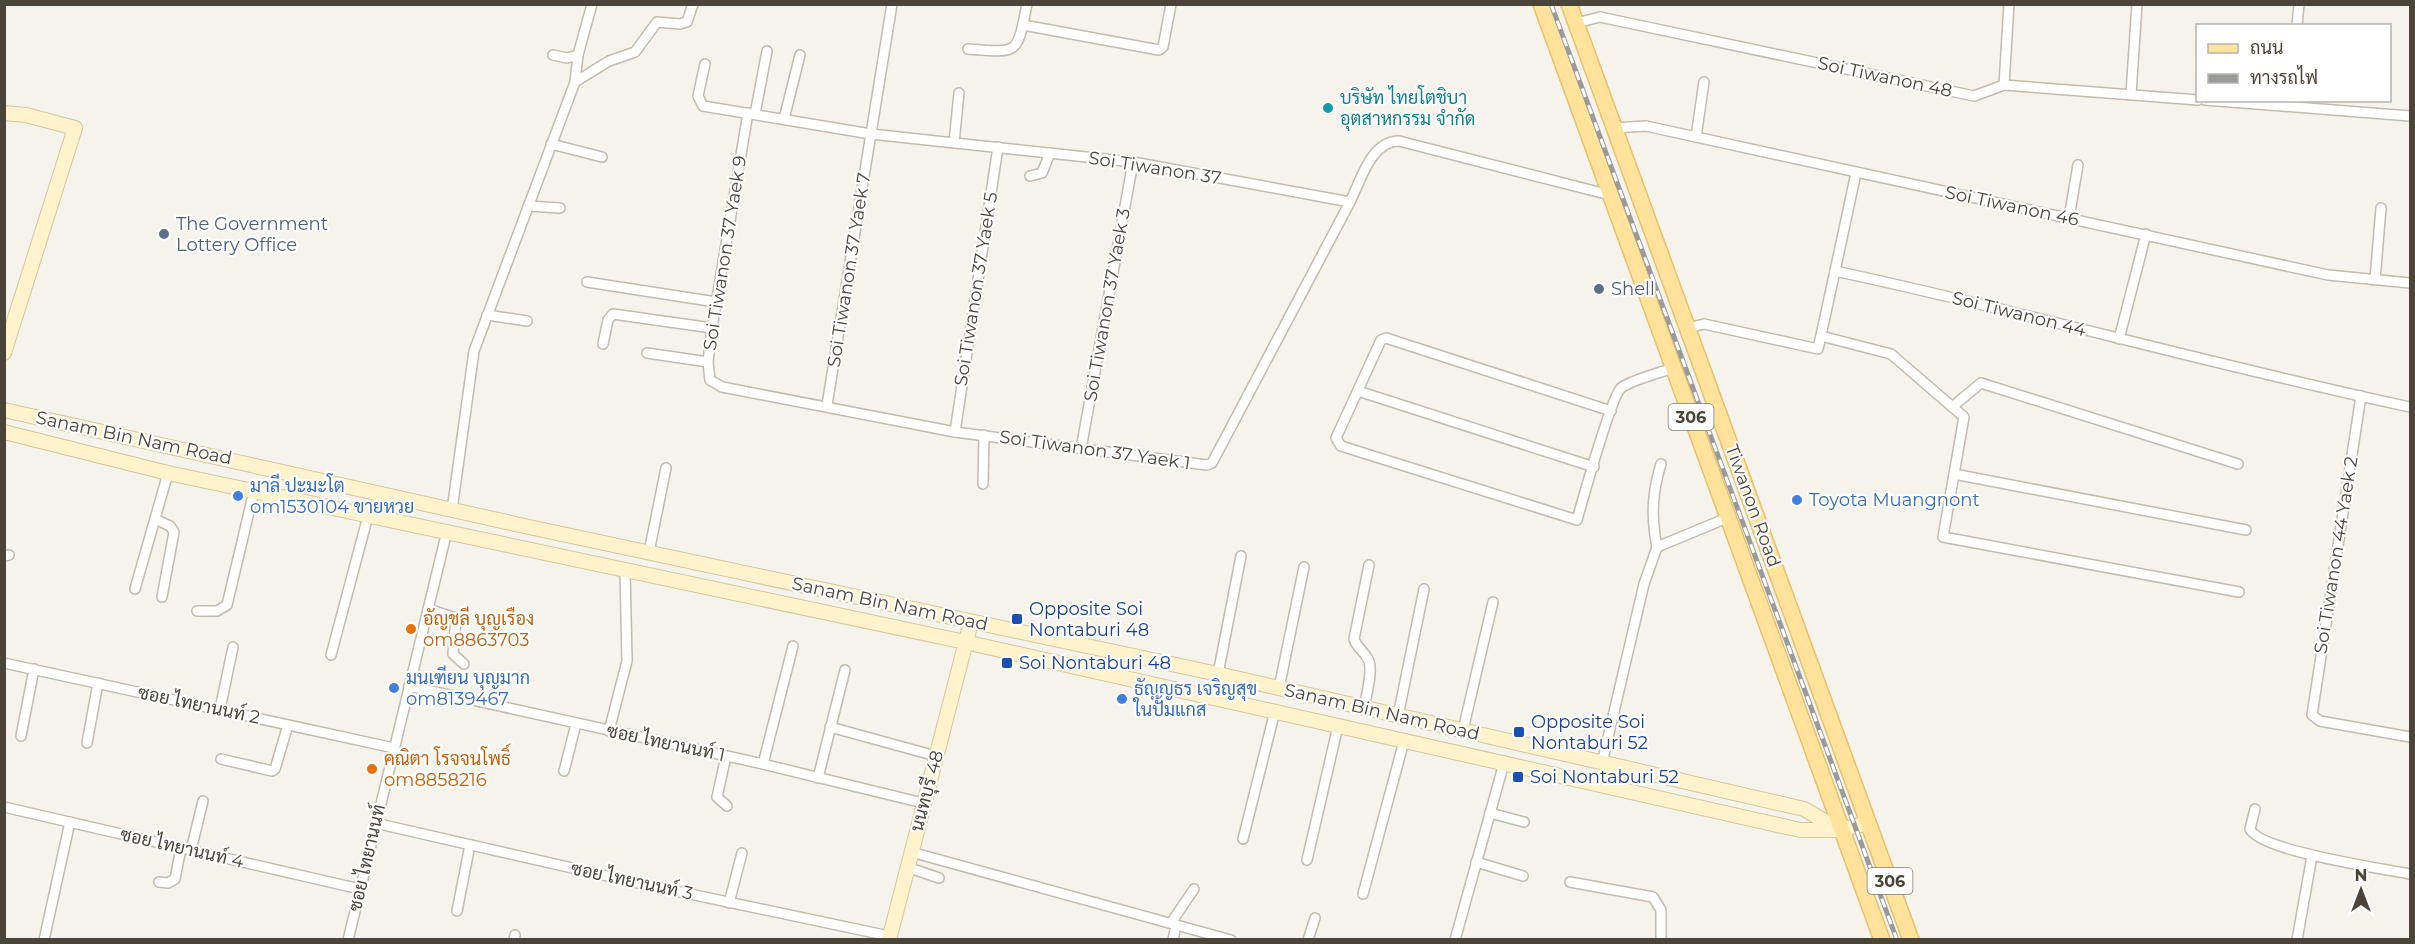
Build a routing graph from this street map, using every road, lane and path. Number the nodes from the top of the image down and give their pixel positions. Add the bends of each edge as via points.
1 (592, 4) edge
2 (693, 4) edge
3 (1027, 4) edge
4 (1171, 4) edge
5 (1540, 4) edge
6 (1569, 4) edge
7 (2009, 4) edge
8 (2137, 4) edge
9 (2299, 4) edge
10 (888, 5) edge
11 (1576, 22) junction
12 (2297, 24) edge
13 (1023, 25) junction
14 (968, 49) dead end
15 (767, 51) dead end
16 (553, 55) dead end
17 (578, 55) junction
18 (800, 55) dead end
19 (705, 64) dead end
20 (575, 82) junction
21 (1704, 82) dead end
22 (2004, 85) junction
23 (959, 93) dead end
24 (2131, 94) junction
25 (2196, 100) edge
26 (2248, 102) edge
27 (2291, 104) edge
28 (4, 113) edge
29 (751, 114) junction
30 (2410, 116) edge
31 (784, 119) junction
32 (1614, 128) junction
33 (871, 134) junction
34 (1696, 137) junction
35 (954, 142) junction
36 (551, 144) junction
37 (998, 147) junction
38 (1050, 153) junction
39 (602, 157) dead end
40 (1133, 162) junction
41 (1626, 163) junction
42 (2078, 165) dead end
43 (1601, 172) junction
44 (1856, 173) junction
45 (1030, 176) dead end
46 (1610, 195) junction
47 (1350, 202) junction
48 (528, 206) junction
49 (2381, 207) dead end
50 (560, 208) dead end
51 (2069, 218) junction
52 (2146, 234) junction
53 (1834, 271) junction
54 (2375, 280) junction
55 (587, 282) dead end
56 (2410, 283) edge
57 (716, 302) junction
58 (487, 315) junction
59 (527, 321) dead end
60 (712, 328) junction
61 (1688, 328) junction
62 (1821, 336) junction
63 (2119, 339) junction
64 (603, 344) dead end
65 (4, 353) edge
66 (647, 353) dead end
67 (708, 362) junction
68 (1673, 368) junction
69 (722, 387) joint
70 (1358, 391) junction
71 (2361, 396) junction
72 (827, 405) junction
73 (1952, 407) junction
74 (2410, 407) edge
75 (4, 410) edge
76 (1611, 411) junction
77 (4, 432) edge
78 (955, 432) junction
79 (984, 435) junction
80 (1081, 449) junction
81 (199, 452) junction
82 (218, 456) junction
83 (1661, 464) dead end
84 (2238, 464) dead end
85 (1594, 467) junction
86 (666, 468) dead end
87 (168, 473) junction
88 (1954, 474) junction
89 (192, 478) junction
90 (212, 482) junction
91 (983, 484) dead end
92 (254, 491) junction
93 (452, 510) junction
94 (368, 516) junction
95 (1727, 518) junction
96 (155, 519) junction
97 (2246, 530) dead end
98 (447, 531) junction
99 (1657, 547) junction
100 (649, 552) junction
101 (1242, 556) dead end
102 (1369, 565) dead end
103 (1304, 567) dead end
104 (625, 570) junction
105 (135, 590) dead end
106 (1424, 590) dead end
107 (2239, 592) dead end
108 (162, 597) dead end
109 (1493, 602) dead end
110 (428, 609) junction
111 (197, 611) dead end
112 (970, 622) junction
113 (965, 642) junction
114 (794, 646) dead end
115 (233, 647) dead end
116 (331, 655) dead end
117 (4, 663) edge
118 (464, 664) dead end
119 (34, 669) junction
120 (844, 670) dead end
121 (1218, 674) junction
122 (98, 683) junction
123 (409, 686) junction
124 (1280, 688) junction
125 (1364, 708) junction
126 (220, 709) junction
127 (1275, 711) junction
128 (1398, 716) junction
129 (576, 724) junction
130 (288, 725) junction
131 (1338, 726) junction
132 (830, 728) junction
133 (1463, 730) junction
134 (609, 731) junction
135 (21, 736) dead end
136 (2410, 737) edge
137 (1404, 741) junction
138 (87, 743) dead end
139 (393, 748) junction
140 (726, 756) junction
141 (936, 756) junction
142 (221, 759) dead end
143 (1504, 763) junction
144 (1602, 763) junction
145 (763, 764) junction
146 (564, 771) dead end
147 (818, 778) junction
148 (203, 801) dead end
149 (923, 803) junction
150 (727, 806) dead end
151 (4, 807) edge
152 (2255, 809) dead end
153 (1490, 813) junction
154 (70, 822) junction
155 (1524, 822) dead end
156 (375, 823) junction
157 (1868, 823) junction
158 (1840, 830) junction
159 (1243, 839) dead end
160 (470, 845) junction
161 (186, 849) junction
162 (911, 852) junction
163 (742, 853) dead end
164 (2312, 856) junction
165 (1307, 860) dead end
166 (1476, 862) junction
167 (907, 867) junction
168 (2410, 874) edge
169 (1523, 876) dead end
170 (939, 878) dead end
171 (159, 882) dead end
172 (1570, 882) dead end
173 (360, 889) junction
174 (1194, 890) dead end
175 (1363, 894) dead end
176 (729, 903) junction
177 (457, 911) dead end
178 (1315, 918) dead end
179 (1174, 924) junction
180 (889, 938) edge
181 (44, 939) edge
182 (348, 939) edge
183 (1173, 939) edge
184 (1231, 939) edge
185 (1308, 939) edge
186 (1455, 939) edge
187 (1661, 939) edge
188 (1882, 939) edge
189 (1911, 939) edge
190 (2297, 939) edge

1 - 17 street
2 - 20 street via 687,22 657,22 635,52 609,61
3 - 13 street
4 - 13 street via 1163,47 1153,50
5 - 43 main road, Tiwanon Road / 306
6 - 11 main road, Tiwanon Road / 306
7 - 22 street
8 - 24 street
9 - 12 street
10 - 33 street, Soi Tiwanon 37 Yaek 7
11 - 22 street, Soi Tiwanon 48 via 1600,17 1974,96
11 - 32 main road, Tiwanon Road / 306
13 - 14 street via 1014,49
15 - 29 street, Soi Tiwanon 37 Yaek 9
16 - 17 street
17 - 20 street
18 - 31 street
19 - 29 street, Soi Tiwanon 37 via 698,96 703,106
20 - 36 street
21 - 34 street
22 - 24 street, Soi Tiwanon 48
23 - 35 street
24 - 25 street, Soi Tiwanon 48
26 - 27 street
27 - 30 street
28 - 65 main road via 75,128
29 - 31 street, Soi Tiwanon 37
29 - 57 street, Soi Tiwanon 37 Yaek 9
31 - 33 street, Soi Tiwanon 37
32 - 34 street, Soi Tiwanon 46 via 1636,125
32 - 41 main road, Tiwanon Road / 306
33 - 35 street, Soi Tiwanon 37
33 - 72 street, Soi Tiwanon 37 Yaek 7
34 - 44 street, Soi Tiwanon 46
35 - 37 street, Soi Tiwanon 37
36 - 39 street
36 - 48 street
37 - 38 street, Soi Tiwanon 37
37 - 78 street, Soi Tiwanon 37 Yaek 5
38 - 40 street, Soi Tiwanon 37
38 - 45 street via 1042,173
40 - 47 street, Soi Tiwanon 37
40 - 80 street, Soi Tiwanon 37 Yaek 3
41 - 43 main road
41 - 61 main road, Tiwanon Road / 306
42 - 51 street
43 - 46 main road, Tiwanon Road / 306
44 - 51 street, Soi Tiwanon 46
44 - 53 street
46 - 47 street via 1388,141 1377,149
46 - 68 main road, Tiwanon Road / 306
47 - 80 street, Soi Tiwanon 37 Yaek 1 via 1212,463
48 - 50 street
48 - 58 street
49 - 54 street
51 - 52 street, Soi Tiwanon 46
52 - 54 street, Soi Tiwanon 46 via 2328,275
52 - 63 street
53 - 62 street
53 - 63 street, Soi Tiwanon 44
54 - 56 street, Soi Tiwanon 46
55 - 57 street
57 - 60 street, Soi Tiwanon 37 Yaek 9
58 - 59 street
58 - 93 street via 469,372
60 - 64 street via 613,314
60 - 67 street, Soi Tiwanon 37 Yaek 9
61 - 62 street via 1704,324 1818,349
61 - 157 main road, Tiwanon Road / 306
62 - 73 street via 1891,354
63 - 71 street, Soi Tiwanon 44
66 - 67 street
67 - 69 street, Soi Tiwanon 37 Yaek 9 via 710,380
68 - 76 street via 1622,387
68 - 95 main road, Tiwanon Road / 306
69 - 72 street, Soi Tiwanon 37 Yaek 1
70 - 76 street via 1381,340 1386,338
70 - 85 street
70 - 85 street via 1336,438 1341,446 1577,520
71 - 74 street, Soi Tiwanon 44
71 - 136 street, Soi Tiwanon 44 Yaek 2 via 2312,715 2320,721
72 - 78 street, Soi Tiwanon 37 Yaek 1
73 - 84 street via 1981,383
73 - 88 street via 1964,417
75 - 81 main road, Sanam Bin Nam Road
76 - 85 street
77 - 87 main road, Sanam Bin Nam Road
78 - 79 street, Soi Tiwanon 37 Yaek 1
79 - 80 street, Soi Tiwanon 37 Yaek 1
79 - 91 street
81 - 82 main road, Sanam Bin Nam Road
81 - 89 main road
82 - 90 main road
82 - 93 main road, Sanam Bin Nam Road
83 - 99 street via 1653,490
86 - 100 street
87 - 89 main road, Sanam Bin Nam Road
87 - 96 street
88 - 97 street
88 - 107 street via 1943,537
89 - 90 main road, Sanam Bin Nam Road
90 - 92 main road, Sanam Bin Nam Road
92 - 94 main road, Sanam Bin Nam Road
92 - 111 street via 227,605 218,611
93 - 98 main road
93 - 100 main road, Sanam Bin Nam Road
94 - 98 main road, Sanam Bin Nam Road
94 - 116 street
95 - 99 street
95 - 158 main road, Tiwanon Road / 306
96 - 105 street
96 - 108 street via 170,525 174,532
98 - 104 main road, Sanam Bin Nam Road
98 - 110 street, ซอย ไทยานนท์
99 - 144 street via 1644,584
100 - 112 main road, Sanam Bin Nam Road
101 - 121 street
102 - 125 street via 1354,639 1370,665
103 - 124 street
104 - 113 main road, Sanam Bin Nam Road
104 - 134 street via 627,661
106 - 128 street
109 - 133 street
110 - 118 street via 455,616 453,654
110 - 123 street, ซอย ไทยานนท์
112 - 113 main road, นนทบุรี 48
112 - 121 main road, Sanam Bin Nam Road
113 - 127 main road, Sanam Bin Nam Road
113 - 141 main road, นนทบุรี 48
114 - 145 street
115 - 126 street
117 - 119 street, ซอย ไทยานนท์ 2
119 - 122 street, ซอย ไทยานนท์ 2
119 - 135 street
120 - 132 street
121 - 124 main road, Sanam Bin Nam Road
122 - 126 street, ซอย ไทยานนท์ 2
122 - 138 street
123 - 129 street, ซอย ไทยานนท์ 1
123 - 139 street, ซอย ไทยานนท์
124 - 125 main road, Sanam Bin Nam Road
125 - 128 main road, Sanam Bin Nam Road
126 - 130 street, ซอย ไทยานนท์ 2
127 - 131 main road, Sanam Bin Nam Road
127 - 159 street
128 - 133 main road, Sanam Bin Nam Road
129 - 134 street, ซอย ไทยานนท์ 1
129 - 146 street
130 - 139 street, ซอย ไทยานนท์ 2
130 - 142 street via 272,771
131 - 137 main road, Sanam Bin Nam Road
131 - 165 street
132 - 141 street
132 - 147 street
133 - 144 main road, Sanam Bin Nam Road
134 - 140 street, ซอย ไทยานนท์ 1
137 - 143 main road, Sanam Bin Nam Road
137 - 175 street
139 - 156 street, ซอย ไทยานนท์
140 - 145 street, ซอย ไทยานนท์ 1
140 - 150 street via 717,797
141 - 149 main road, นนทบุรี 48
143 - 153 street
143 - 158 main road, Sanam Bin Nam Road via 1800,830
144 - 158 main road, Sanam Bin Nam Road via 1804,809
145 - 147 street, ซอย ไทยานนท์ 1
147 - 149 street, ซอย ไทยานนท์ 1
148 - 161 street
149 - 162 main road, นนทบุรี 48
151 - 154 street, ซอย ไทยานนท์ 4
152 - 164 street via 2250,829 2253,835
153 - 155 street
153 - 166 street
154 - 161 street, ซอย ไทยานนท์ 4
154 - 181 street
156 - 160 street, ซอย ไทยานนท์ 3
156 - 173 street, ซอย ไทยานนท์
157 - 158 main road, Sanam Bin Nam Road
157 - 189 main road, Tiwanon Road / 306
158 - 188 main road, Tiwanon Road / 306
160 - 176 street, ซอย ไทยานนท์ 3
160 - 177 street
161 - 171 street via 174,879
161 - 173 street, ซอย ไทยานนท์ 4
162 - 167 main road, นนทบุรี 48
162 - 179 street
163 - 176 street
164 - 168 street
164 - 190 street
166 - 169 street
166 - 186 street
167 - 170 street
167 - 180 main road, นนทบุรี 48
172 - 187 street via 1653,897 1661,910
173 - 182 street, ซอย ไทยานนท์
174 - 179 street
176 - 180 street, ซอย ไทยานนท์ 3
178 - 185 street
179 - 183 street
179 - 184 street

